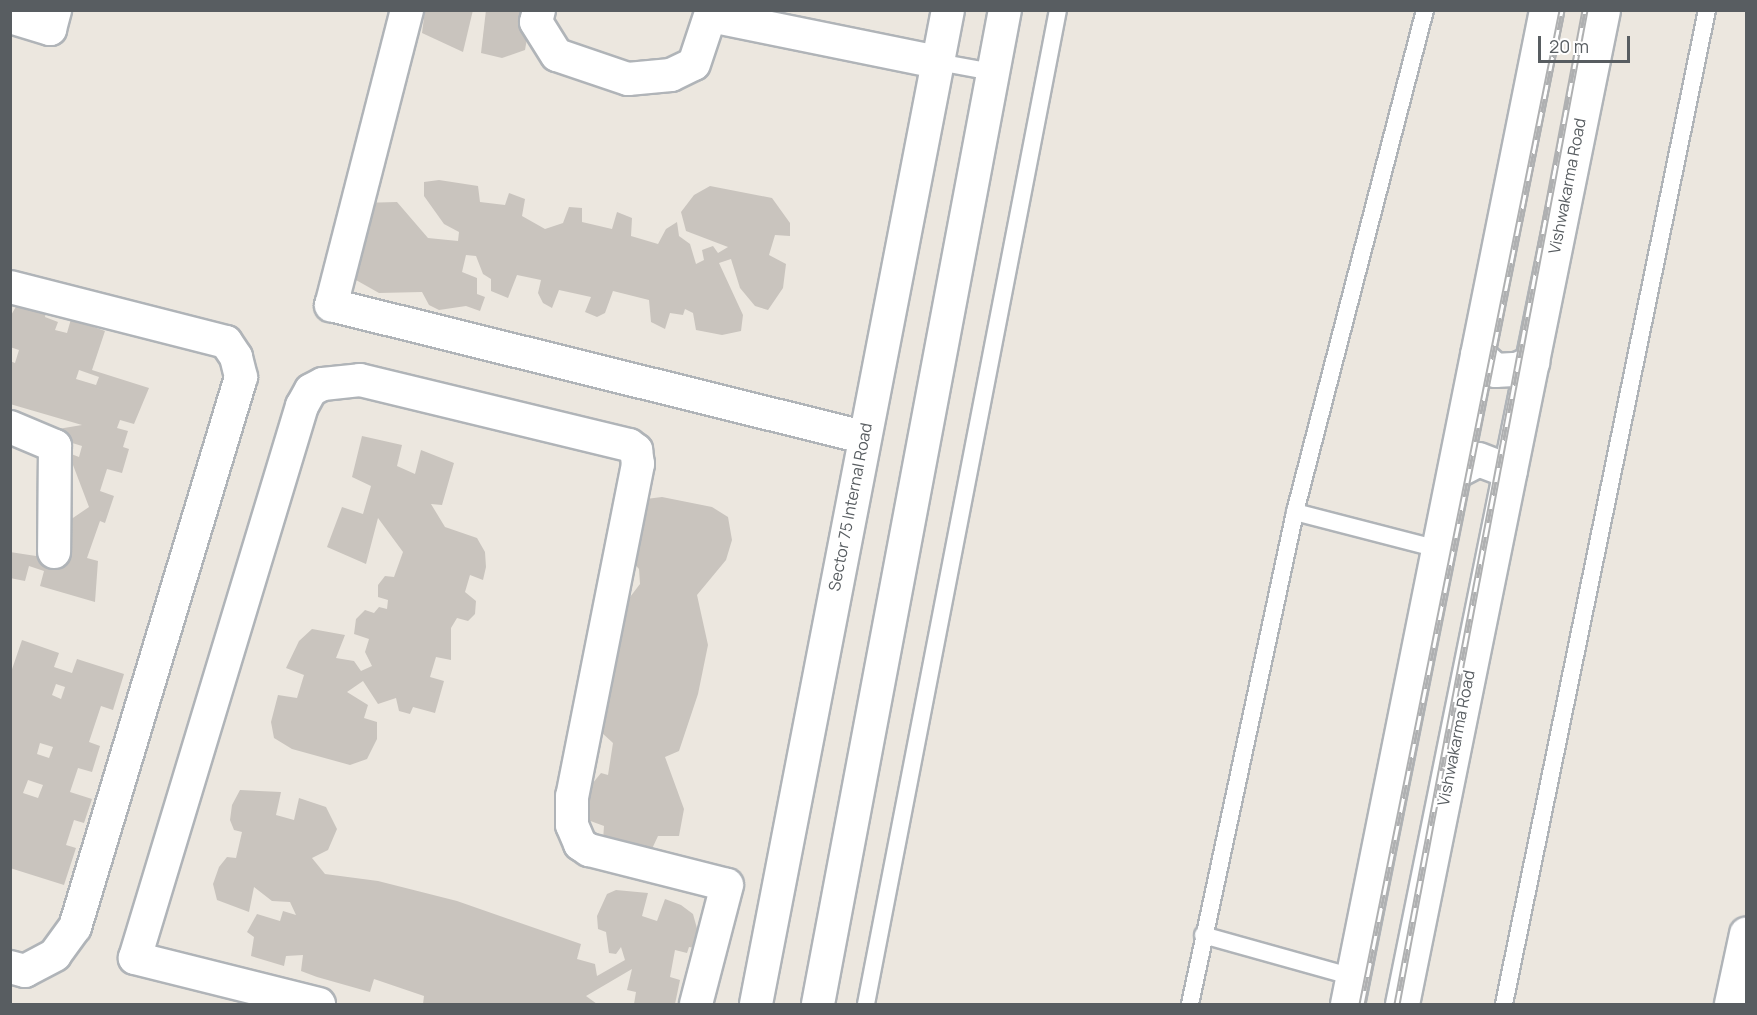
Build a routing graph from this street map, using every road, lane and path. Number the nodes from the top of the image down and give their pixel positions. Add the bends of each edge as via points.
1 (55, 10) edge
2 (407, 10) edge
3 (539, 10) edge
4 (948, 10) edge
5 (1005, 10) edge
6 (1058, 10) edge
7 (1425, 10) edge
8 (1546, 10) edge
9 (1603, 10) edge
10 (1707, 10) edge
11 (712, 13) edge
12 (10, 17) edge
13 (938, 62) junction
14 (993, 72) junction
15 (10, 286) edge
16 (1477, 354) junction
17 (1532, 362) junction
18 (10, 427) edge
19 (863, 437) junction
20 (1510, 471) junction
21 (1454, 472) junction
22 (1294, 512) junction
23 (1438, 549) junction
24 (54, 552) dead end
25 (727, 885) junction
26 (778, 894) junction
27 (1746, 934) edge
28 (1203, 935) junction
29 (10, 967) edge
30 (1350, 991) edge
31 (319, 1005) edge
32 (696, 1005) edge
33 (756, 1005) edge
34 (818, 1005) edge
35 (866, 1005) edge
36 (1190, 1005) edge
37 (1402, 1005) edge
38 (1504, 1005) edge
39 (1731, 1005) edge

1 - 12 street via 50,29
2 - 19 street via 331,305
3 - 11 street via 536,22 557,55 628,79 671,75 694,64
4 - 13 street, Sector 75 Internal Road
5 - 14 street
6 - 35 lane
7 - 22 lane
8 - 16 main road
9 - 17 main road, Vishwakarma Road
10 - 38 lane
11 - 13 street
13 - 14 lane
13 - 19 street, Sector 75 Internal Road
14 - 34 street
15 - 29 street via 225,342 236,357 242,377 75,927 55,955 25,971
16 - 17 main road via 1495,370 1517,369
16 - 21 main road
17 - 20 main road, Vishwakarma Road
18 - 24 street via 55,446
19 - 26 street, Sector 75 Internal Road
20 - 21 main road via 1478,459
20 - 37 main road, Vishwakarma Road
21 - 23 main road
22 - 23 lane
22 - 28 lane
23 - 30 main road
25 - 26 street
25 - 31 street via 589,850 580,844 572,825 572,796 638,464 636,450 630,445 360,380 323,384 311,390 302,406 135,958
25 - 32 street
26 - 33 street, Sector 75 Internal Road
27 - 39 street
28 - 30 lane
28 - 36 lane

